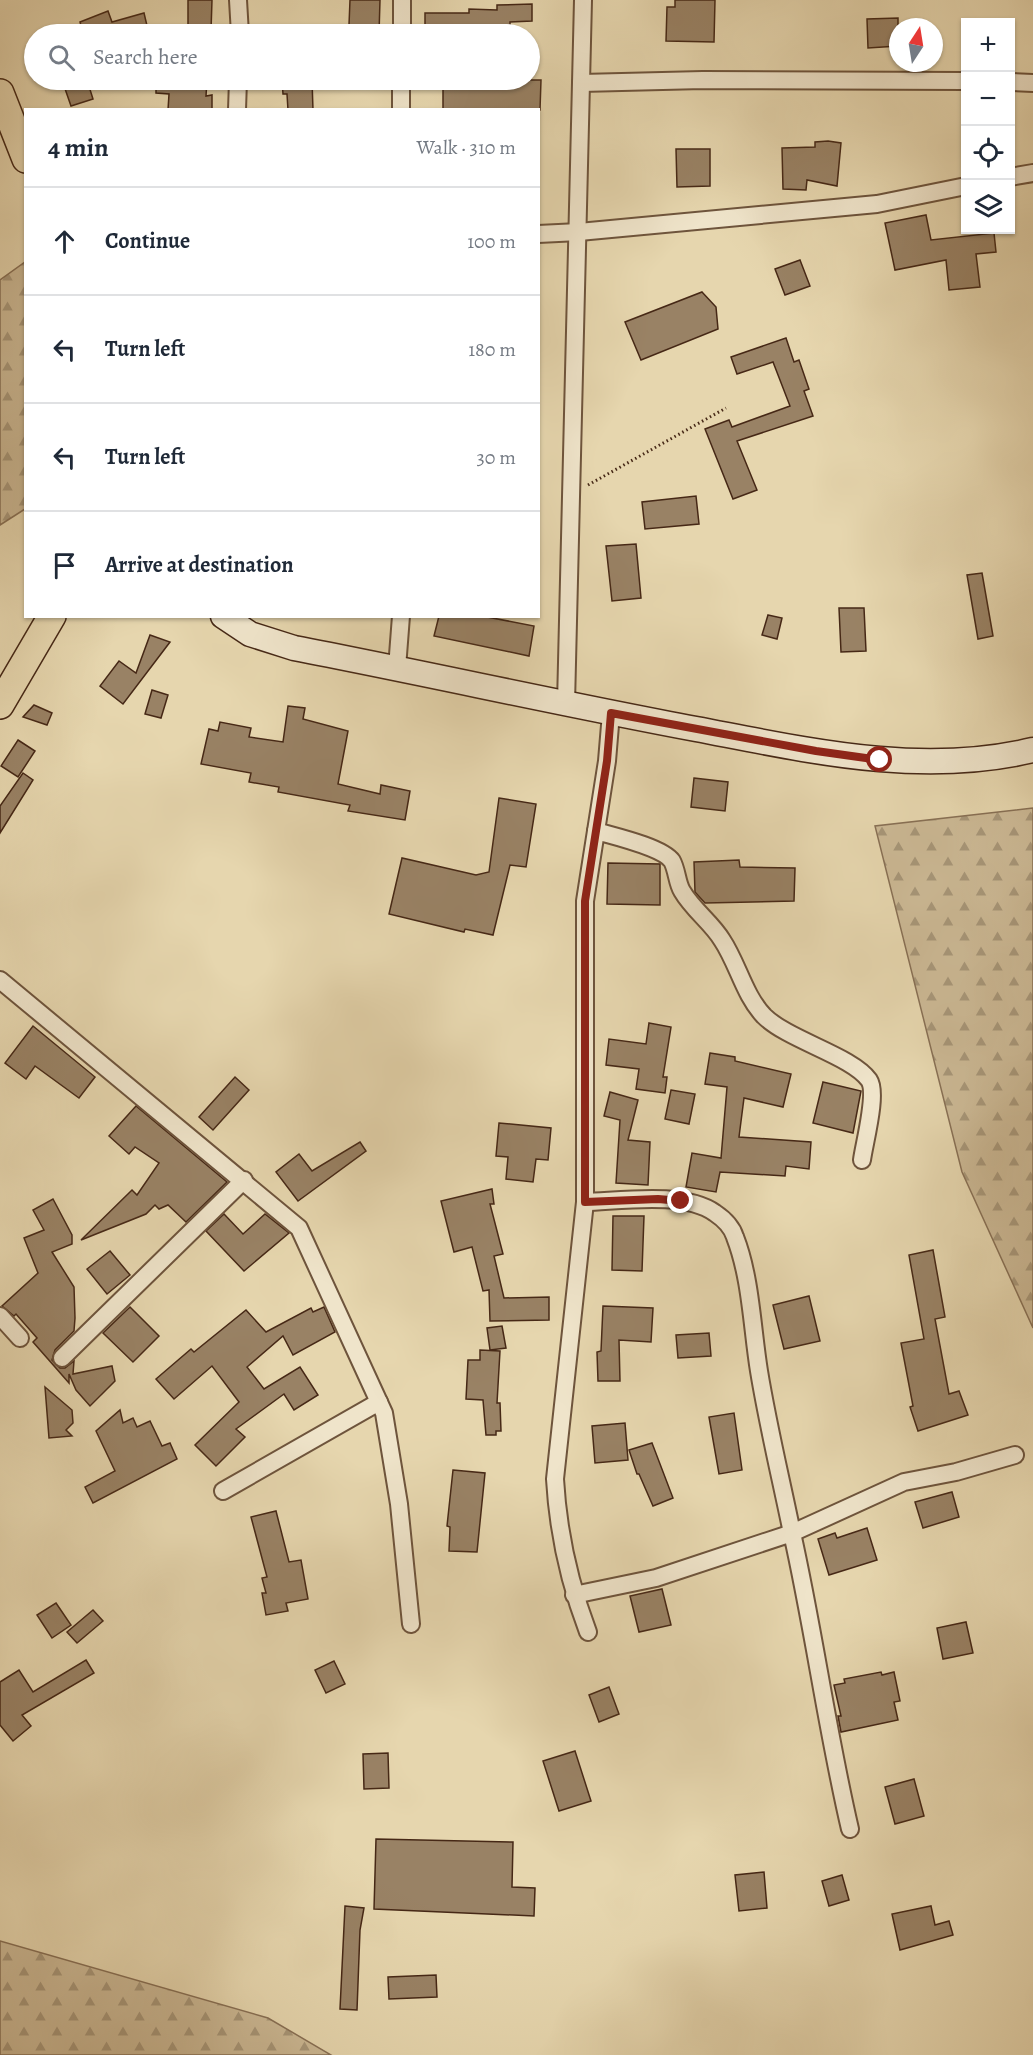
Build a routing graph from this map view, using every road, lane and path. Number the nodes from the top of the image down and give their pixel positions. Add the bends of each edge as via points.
1 (238, 0) edge
2 (402, 0) edge
3 (583, 0) edge
4 (239, 24) edge
5 (402, 24) edge
6 (961, 81) edge
7 (1015, 82) edge
8 (581, 83) junction
9 (1033, 83) edge
10 (238, 90) edge
11 (401, 90) edge
12 (0, 93) edge
13 (237, 108) edge
14 (401, 108) edge
15 (24, 154) edge
16 (1033, 172) edge
17 (1015, 176) edge
18 (961, 187) edge
19 (579, 232) junction
20 (540, 234) edge
21 (726, 408) dead end
22 (573, 493) junction
23 (51, 618) edge
24 (226, 618) edge
25 (401, 618) edge
26 (397, 668) junction
27 (566, 704) junction
28 (0, 705) edge
29 (611, 713) junction
30 (1033, 750) edge
31 (596, 831) junction
32 (0, 980) edge
33 (861, 1160) dead end
34 (244, 1180) junction
35 (585, 1202) junction
36 (0, 1316) edge
37 (20, 1338) dead end
38 (62, 1358) dead end
39 (380, 1402) junction
40 (1015, 1455) dead end
41 (223, 1491) dead end
42 (792, 1533) junction
43 (574, 1595) junction
44 (411, 1624) dead end
45 (588, 1632) dead end
46 (850, 1829) dead end

1 - 4 street
2 - 5 street
3 - 8 street
6 - 8 street
7 - 9 street
8 - 19 street
10 - 13 street
11 - 14 street
12 - 15 main road
16 - 17 street
18 - 19 street via 877,204
19 - 20 street
19 - 22 street
21 - 22 path
22 - 27 street
23 - 28 main road
24 - 26 main road via 249,634 294,648
25 - 26 street
26 - 27 main road
27 - 29 main road
29 - 30 main road via 880,760 962,762
29 - 31 street
31 - 33 street via 656,851 672,861 690,905 722,939 766,1017 857,1070 869,1081 872,1093
31 - 35 street via 585,901
32 - 34 street
34 - 38 street
34 - 39 street via 299,1227
35 - 42 street via 681,1201 714,1212 729,1225 746,1274 763,1397
35 - 43 street via 555,1479 558,1519
36 - 37 street
39 - 41 street
39 - 44 street via 399,1504
40 - 42 street via 904,1482
42 - 43 street via 656,1578
42 - 46 street via 828,1733
43 - 45 street

